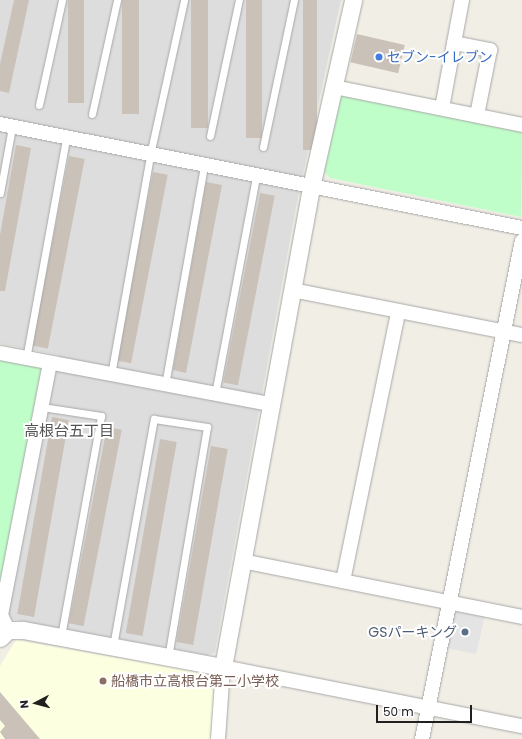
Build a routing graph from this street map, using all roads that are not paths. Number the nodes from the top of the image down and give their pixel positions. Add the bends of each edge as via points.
1 (62, 0) edge
2 (117, 0) edge
3 (184, 0) edge
4 (239, 0) edge
5 (294, 0) edge
6 (353, 0) edge
7 (462, 0) edge
8 (454, 43) junction
9 (334, 87) junction
10 (39, 105) dead end
11 (442, 108) junction
12 (92, 114) dead end
13 (477, 115) junction
14 (6, 125) edge
15 (522, 125) edge
16 (210, 136) dead end
17 (66, 138) junction
18 (263, 147) dead end
19 (150, 155) junction
20 (204, 165) junction
21 (256, 176) junction
22 (311, 187) junction
23 (0, 194) edge
24 (522, 228) edge
25 (522, 241) edge
26 (292, 290) junction
27 (398, 312) junction
28 (504, 331) junction
29 (522, 335) edge
30 (0, 353) edge
31 (26, 359) junction
32 (50, 364) junction
33 (111, 375) junction
34 (164, 385) junction
35 (215, 394) junction
36 (271, 404) junction
37 (42, 407) junction
38 (242, 561) junction
39 (343, 581) junction
40 (449, 603) junction
41 (522, 617) edge
42 (4, 634) edge
43 (61, 637) junction
44 (113, 646) junction
45 (168, 657) junction
46 (223, 667) junction
47 (428, 705) junction
48 (522, 726) edge
49 (218, 739) edge
50 (422, 739) edge

1 - 10 lane
2 - 12 lane
3 - 19 lane
4 - 16 lane
5 - 18 lane
6 - 9 street
7 - 8 street
8 - 11 street
8 - 13 street via 490,50
9 - 11 street
9 - 22 street
11 - 13 street
13 - 15 street
14 - 17 street
14 - 23 lane
17 - 19 street
17 - 31 lane
19 - 20 street
19 - 33 lane
20 - 21 street
20 - 34 lane
21 - 22 street
21 - 35 lane
22 - 24 street
22 - 26 street
25 - 28 street
26 - 27 street
26 - 36 street
27 - 28 street
27 - 39 street
28 - 29 street
28 - 40 street
30 - 31 street
31 - 32 street
32 - 33 street
32 - 37 street
33 - 34 street
34 - 35 street
35 - 36 street
36 - 38 street
37 - 42 street via 1,615
37 - 43 lane via 101,416
38 - 39 street
38 - 46 street
39 - 40 street
40 - 41 street
40 - 47 street
42 - 43 street
43 - 44 street
44 - 45 street
44 - 45 lane via 154,419 207,427
45 - 46 street
46 - 47 street
46 - 49 street
47 - 48 street
47 - 50 street

